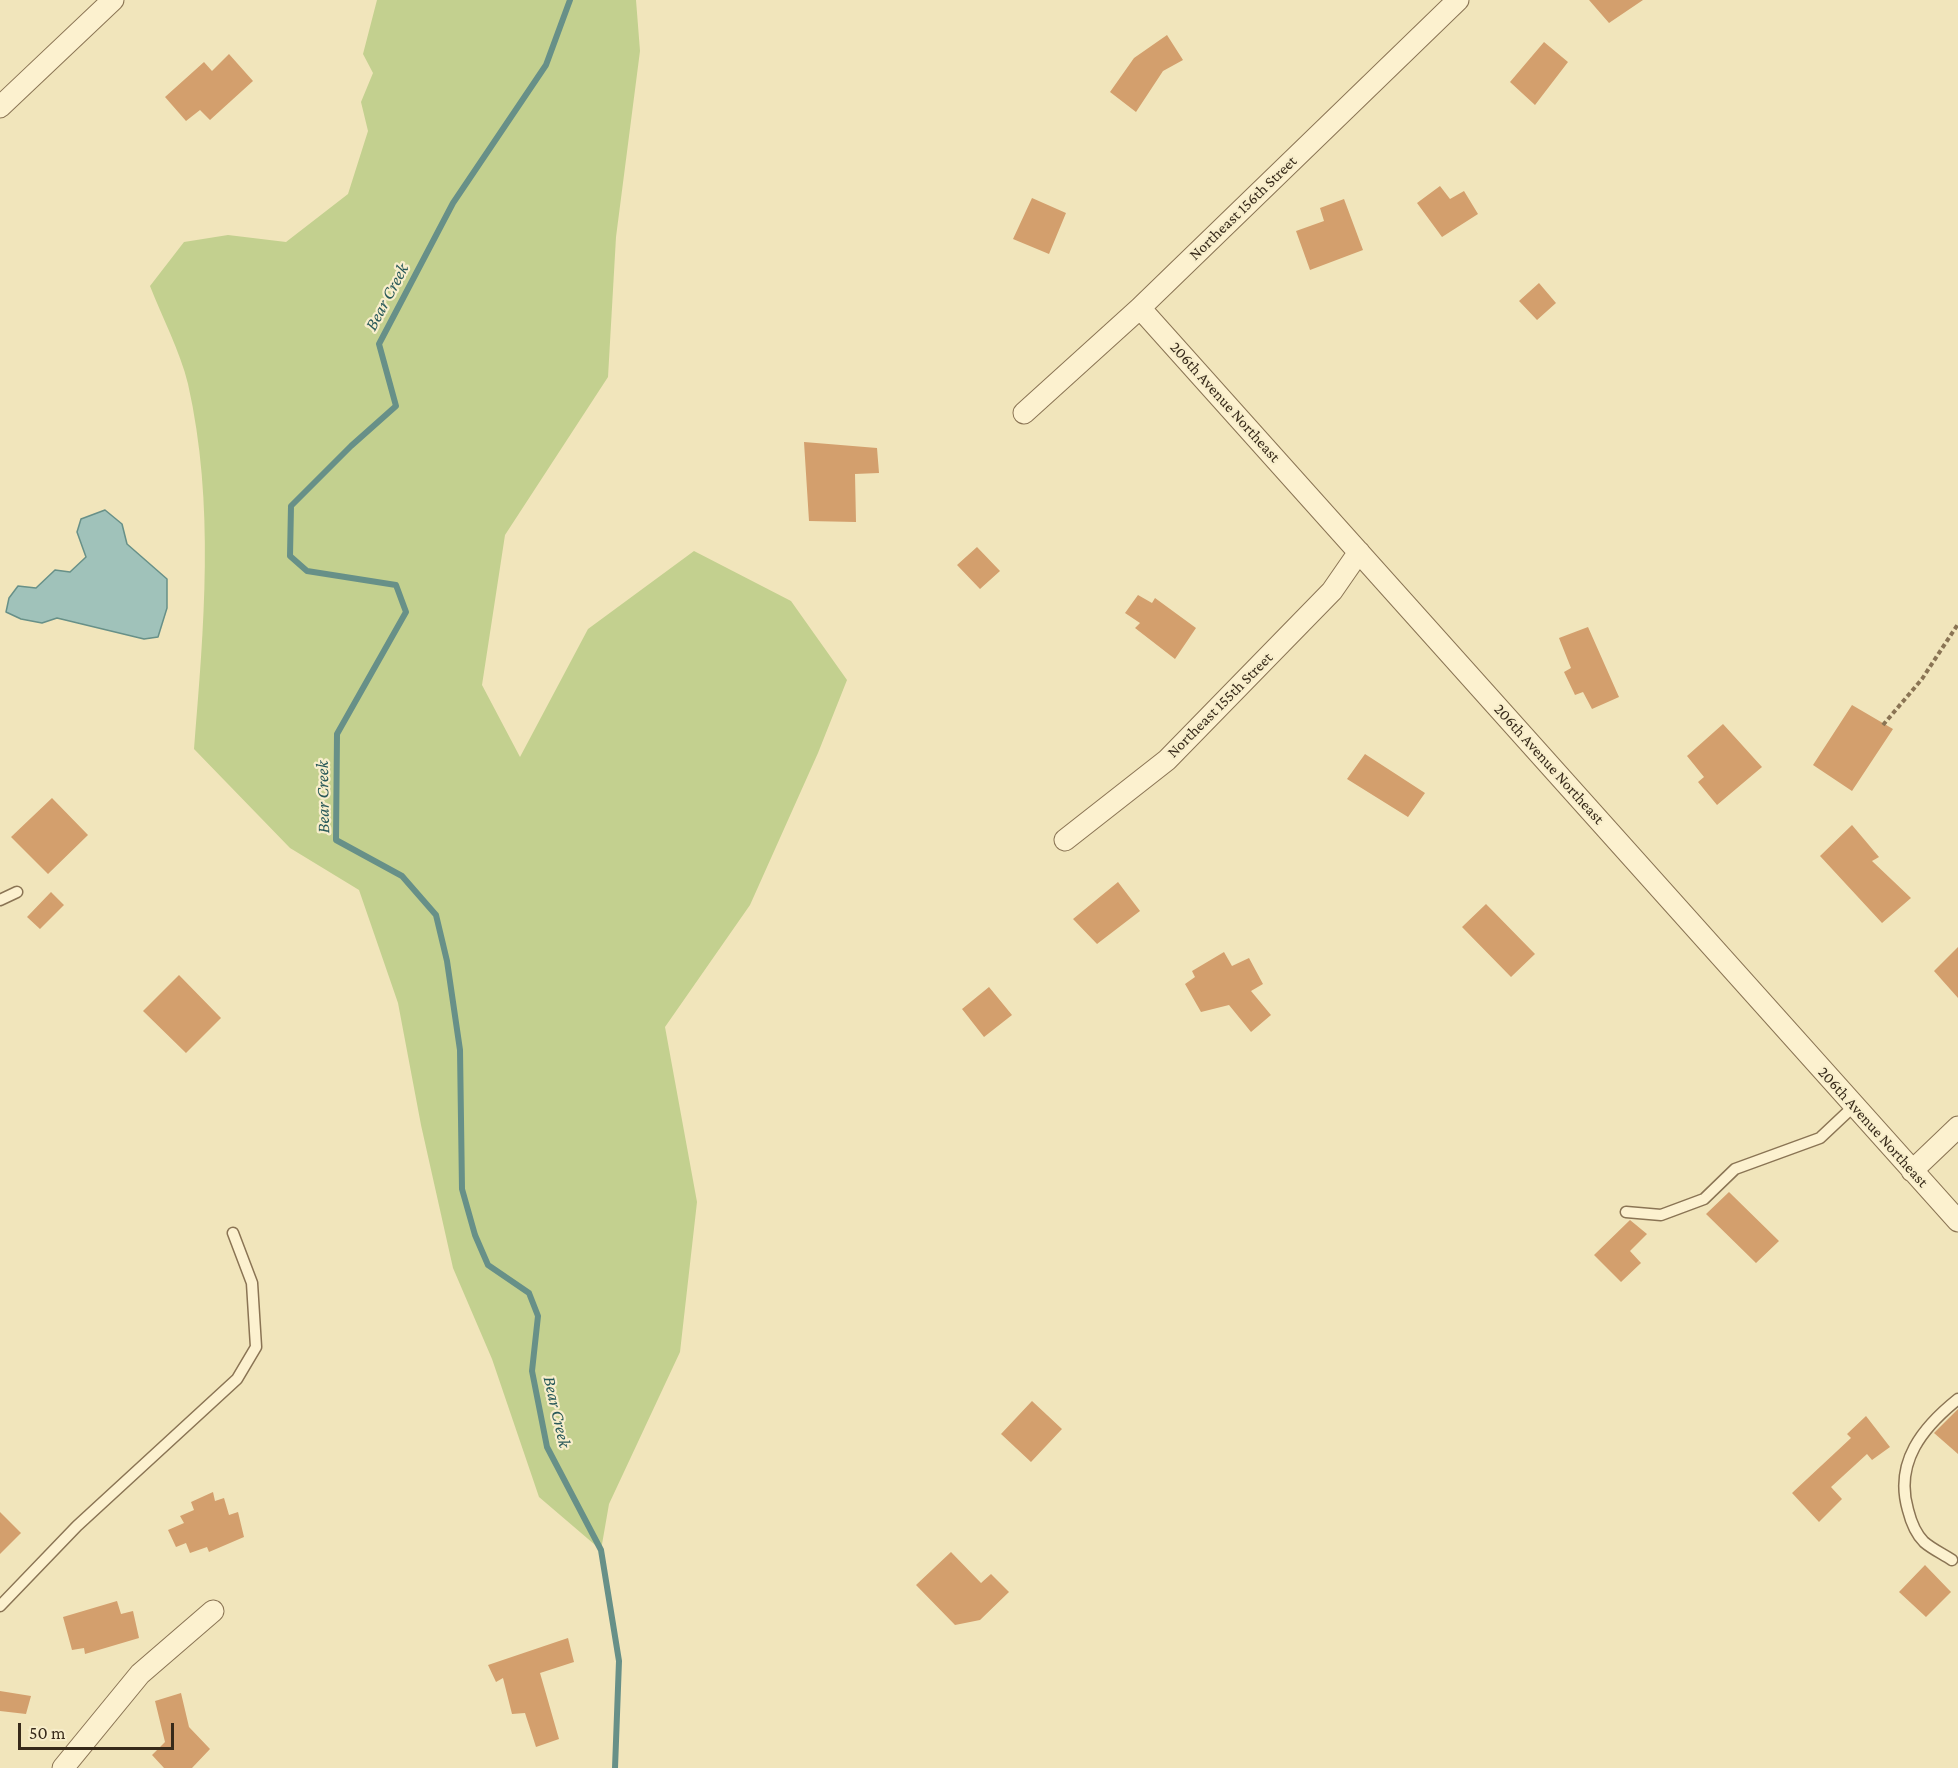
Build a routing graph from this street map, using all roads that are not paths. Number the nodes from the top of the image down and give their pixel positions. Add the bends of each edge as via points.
1 (113, 0) edge
2 (1458, 0) edge
3 (0, 107) edge
4 (1140, 308) junction
5 (1024, 413) dead end
6 (1359, 552) junction
7 (1065, 840) dead end
8 (17, 892) dead end
9 (0, 900) edge
10 (1854, 1106) junction
11 (1958, 1127) edge
12 (1912, 1171) junction
13 (1626, 1212) dead end
14 (1958, 1221) edge
15 (233, 1233) dead end
16 (1958, 1399) edge
17 (1952, 1560) dead end
18 (0, 1606) edge
19 (213, 1611) dead end
20 (63, 1768) edge

1 - 3 street
2 - 4 street, Northeast 156th Street
4 - 5 street, Northeast 156th Street
4 - 6 street, 206th Avenue Northeast
6 - 7 street, Northeast 155th Street via 1332,591 1167,760
6 - 10 street, 206th Avenue Northeast
8 - 9 lane
10 - 12 street, 206th Avenue Northeast
10 - 13 lane via 1820,1138 1735,1169 1704,1198 1661,1215
11 - 12 street
12 - 14 street, 206th Avenue Northeast
15 - 18 lane via 252,1283 256,1347 237,1379 77,1526
16 - 17 lane via 1916,1443 1909,1457 1904,1487 1916,1533
19 - 20 street via 140,1674

